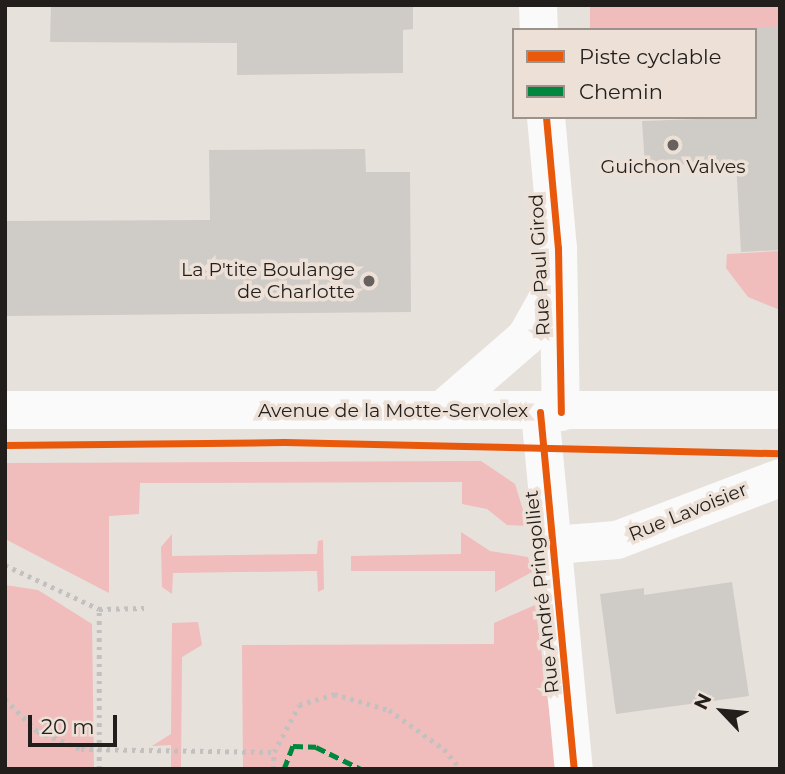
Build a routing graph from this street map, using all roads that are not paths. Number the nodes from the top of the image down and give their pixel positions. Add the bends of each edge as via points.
1 (538, 5) edge
2 (539, 28) edge
3 (546, 119) edge
4 (559, 278) junction
5 (5, 410) edge
6 (442, 410) junction
7 (780, 410) edge
8 (550, 412) junction
9 (780, 478) edge
10 (554, 545) junction
11 (574, 769) edge

1 - 2 street
3 - 4 street, Rue Paul Girod
4 - 6 street, Rue Paul Girod via 526,337
4 - 8 street, Rue Paul Girod
5 - 6 street, Avenue de la Motte-Servolex
6 - 8 street, Avenue de la Motte-Servolex
7 - 8 street, Avenue de la Motte-Servolex
8 - 10 street, Rue André Pringolliet
9 - 10 street, Rue Lavoisier via 617,541
10 - 11 street, Rue André Pringolliet

